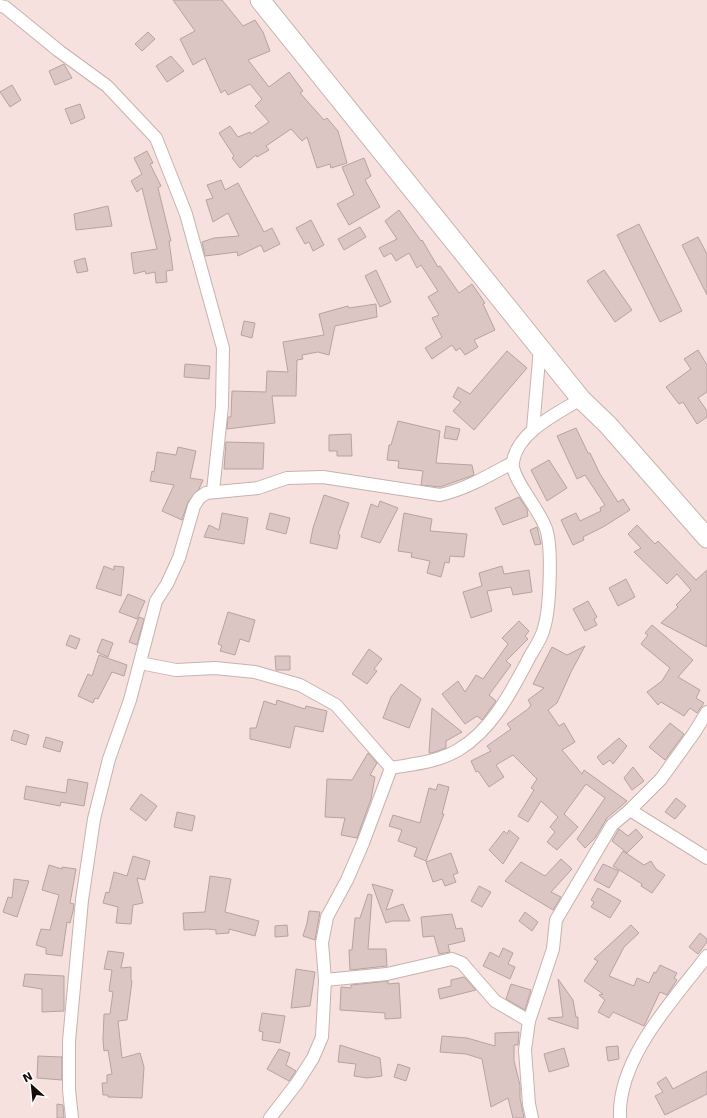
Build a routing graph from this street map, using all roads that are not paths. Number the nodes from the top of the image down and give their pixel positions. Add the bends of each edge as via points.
1 (260, 0) edge
2 (0, 6) edge
3 (540, 348) junction
4 (581, 399) junction
5 (533, 429) junction
6 (512, 463) junction
7 (213, 491) junction
8 (707, 538) edge
9 (140, 663) junction
10 (707, 712) edge
11 (391, 768) junction
12 (630, 810) junction
13 (707, 858) edge
14 (707, 956) edge
15 (325, 980) junction
16 (529, 1021) junction
17 (72, 1118) edge
18 (270, 1118) edge
19 (532, 1118) edge
20 (620, 1118) edge

1 - 3 highway
2 - 7 street via 6,7 59,51 108,86 156,138 186,214 223,348 222,406
3 - 4 highway
3 - 5 street
4 - 5 street
4 - 8 highway via 608,425
5 - 6 street via 518,447
6 - 7 street via 473,485 440,495 323,477 287,478 253,489
6 - 11 street via 515,474 547,532 548,614 544,630 494,717 477,736 458,750 440,758
7 - 9 street via 206,492 194,506 179,558 156,601
9 - 11 street via 176,670 215,668 255,672 300,685 336,706
9 - 17 street via 109,760 92,834 82,900 69,1041
10 - 12 street via 661,779
11 - 15 street via 363,843 327,917 322,943
12 - 13 street
12 - 16 street via 612,824 556,920 554,949
14 - 20 street via 646,1037 626,1076
15 - 16 street via 387,974 452,959 462,962 495,1001
15 - 18 street via 322,1037 297,1084
16 - 19 street via 525,1050

